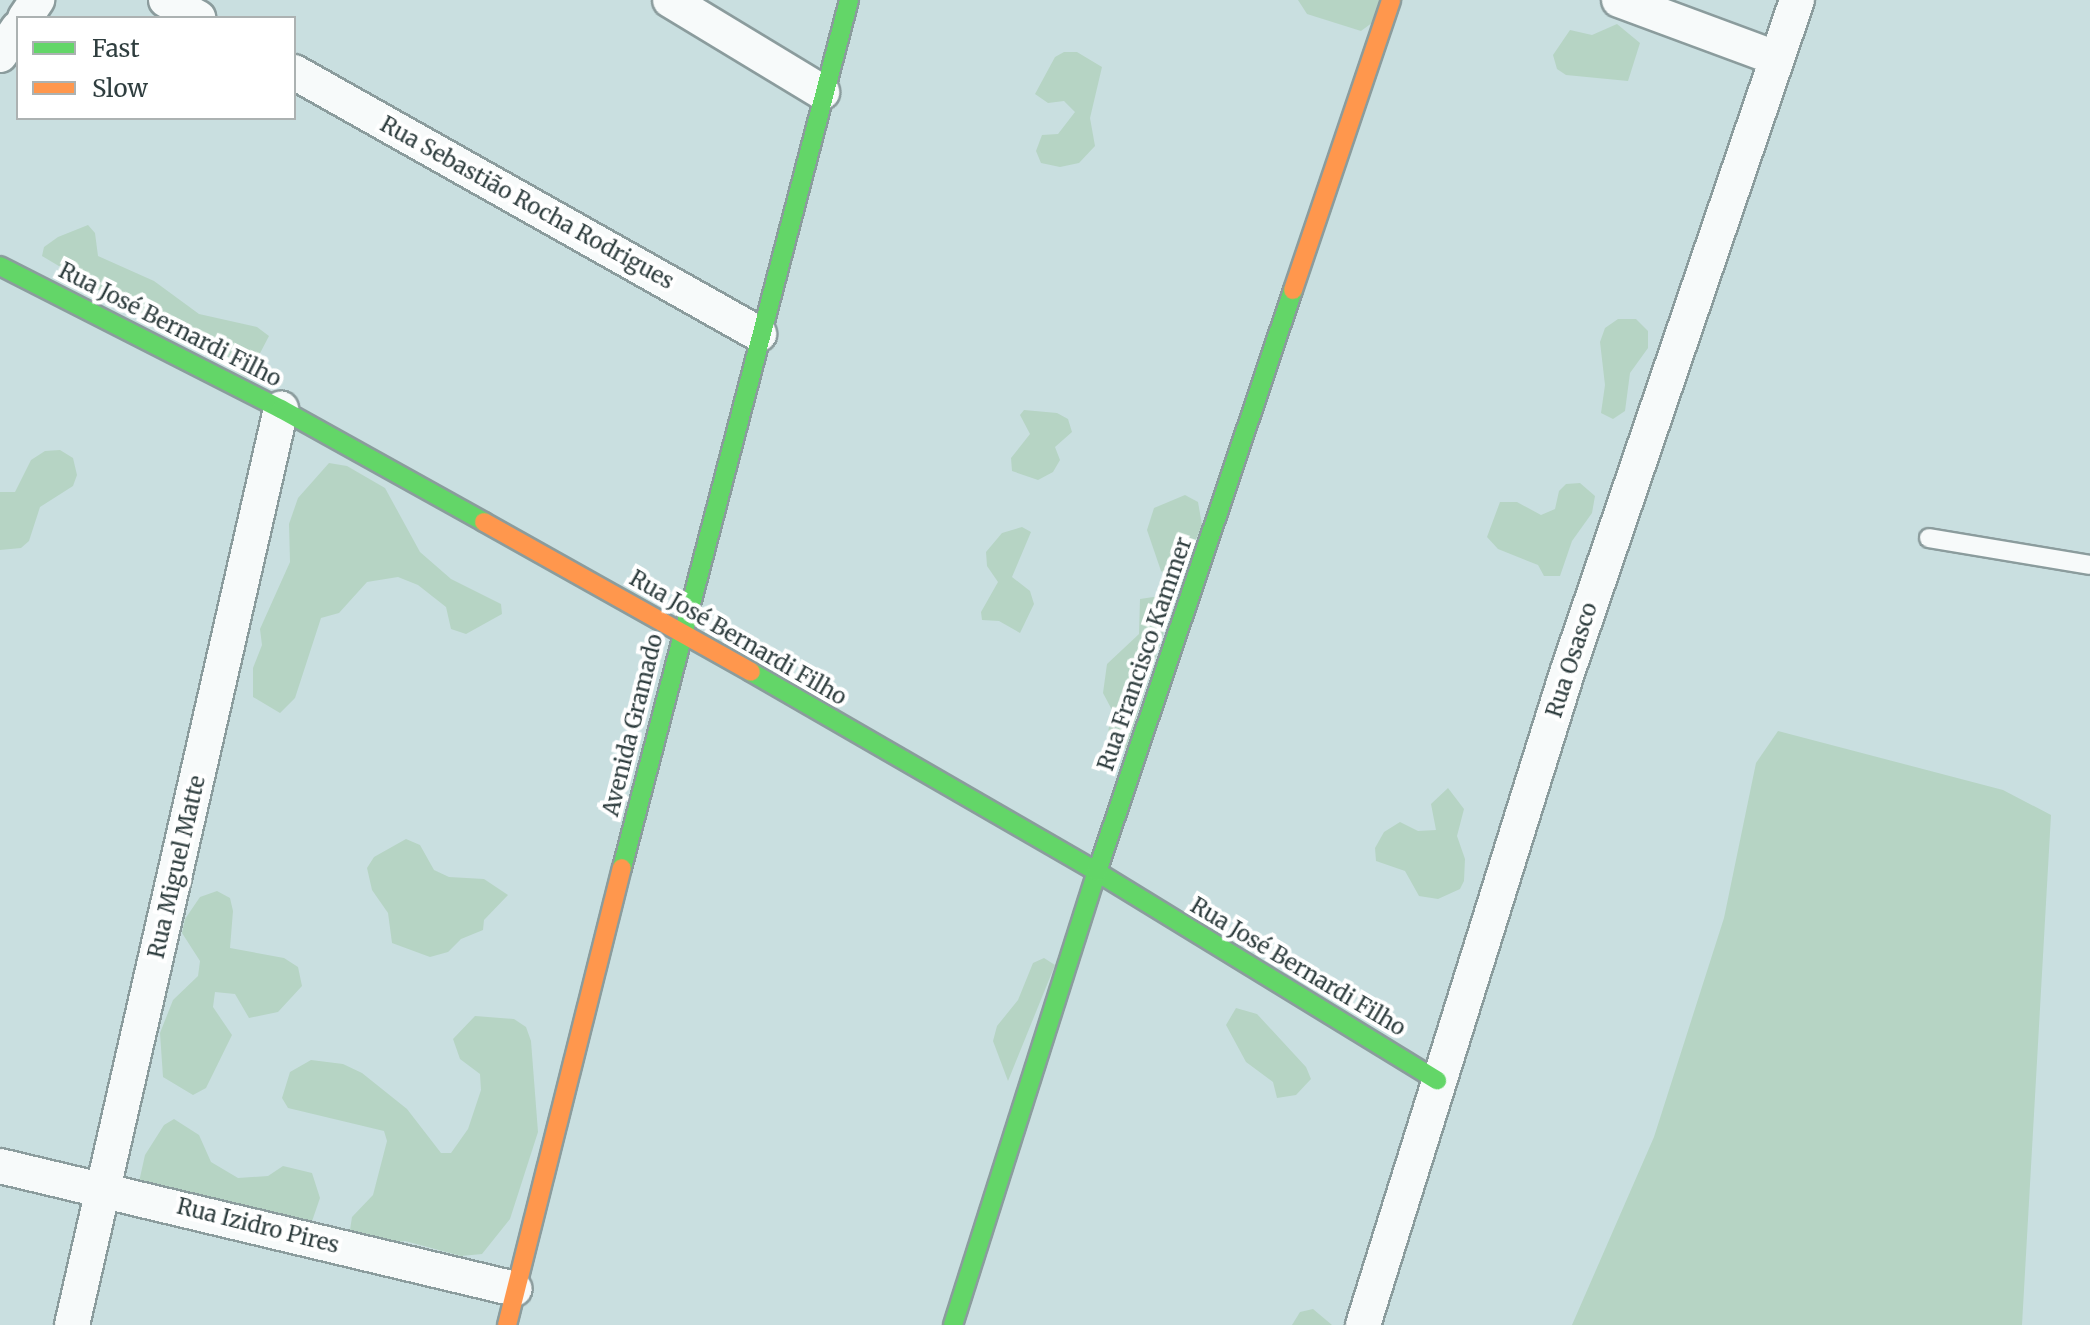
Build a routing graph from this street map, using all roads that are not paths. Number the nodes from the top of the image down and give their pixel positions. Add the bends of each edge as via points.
1 (166, 0) edge
2 (670, 0) edge
3 (849, 0) edge
4 (1391, 0) edge
5 (1619, 0) edge
6 (1797, 0) edge
7 (194, 16) edge
8 (16, 31) edge
9 (0, 55) edge
10 (1776, 58) junction
11 (296, 73) edge
12 (822, 92) junction
13 (0, 266) edge
14 (759, 334) junction
15 (281, 409) junction
16 (1929, 538) dead end
17 (2090, 565) edge
18 (681, 632) junction
19 (1097, 872) junction
20 (1437, 1080) junction
21 (0, 1166) edge
22 (104, 1188) junction
23 (515, 1289) junction
24 (72, 1325) edge
25 (507, 1325) edge
26 (953, 1325) edge
27 (1363, 1325) edge

1 - 7 street
2 - 12 street
3 - 12 street, Avenida Gramado
4 - 19 street, Rua Francisco Kammer
5 - 10 street
6 - 10 street, Rua Osasco
8 - 9 street
10 - 20 street, Rua Osasco via 1567,673
11 - 14 street, Rua Sebastião Rocha Rodrigues
12 - 14 street, Avenida Gramado
13 - 15 street, Rua José Bernardi Filho
14 - 18 street, Avenida Gramado
15 - 18 street, Rua José Bernardi Filho
15 - 22 street, Rua Miguel Matte
16 - 17 lane
18 - 19 street, Rua José Bernardi Filho
18 - 23 street, Avenida Gramado
19 - 20 street, Rua José Bernardi Filho
19 - 26 street, Rua Francisco Kammer
20 - 27 street, Rua Osasco
21 - 22 street, Rua Izidro Pires
22 - 23 street, Rua Izidro Pires
22 - 24 street, Rua Miguel Matte
23 - 25 street, Avenida Gramado

